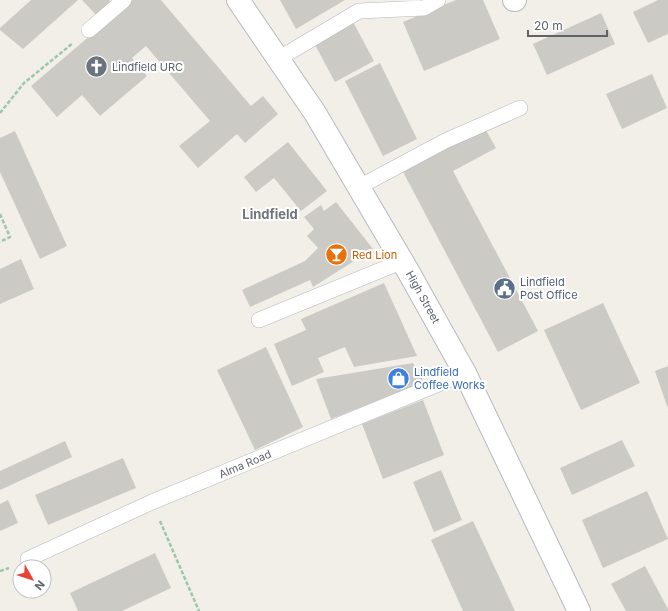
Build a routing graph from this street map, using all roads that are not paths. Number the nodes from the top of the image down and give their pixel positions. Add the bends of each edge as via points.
1 (124, 0) edge
2 (238, 0) edge
3 (438, 0) edge
4 (89, 30) road end
5 (278, 59) junction
6 (520, 108) dead end
7 (359, 187) junction
8 (403, 261) junction
9 (259, 320) dead end
10 (465, 373) junction
11 (28, 559) dead end
12 (579, 611) edge

1 - 4 lane
2 - 5 main road, High Street
3 - 5 lane via 424,8 360,11
5 - 7 main road, High Street via 315,113
6 - 7 lane via 445,141
7 - 8 main road, High Street
8 - 9 lane
8 - 10 main road, High Street
10 - 11 lane, Alma Road via 152,502
10 - 12 main road, High Street

